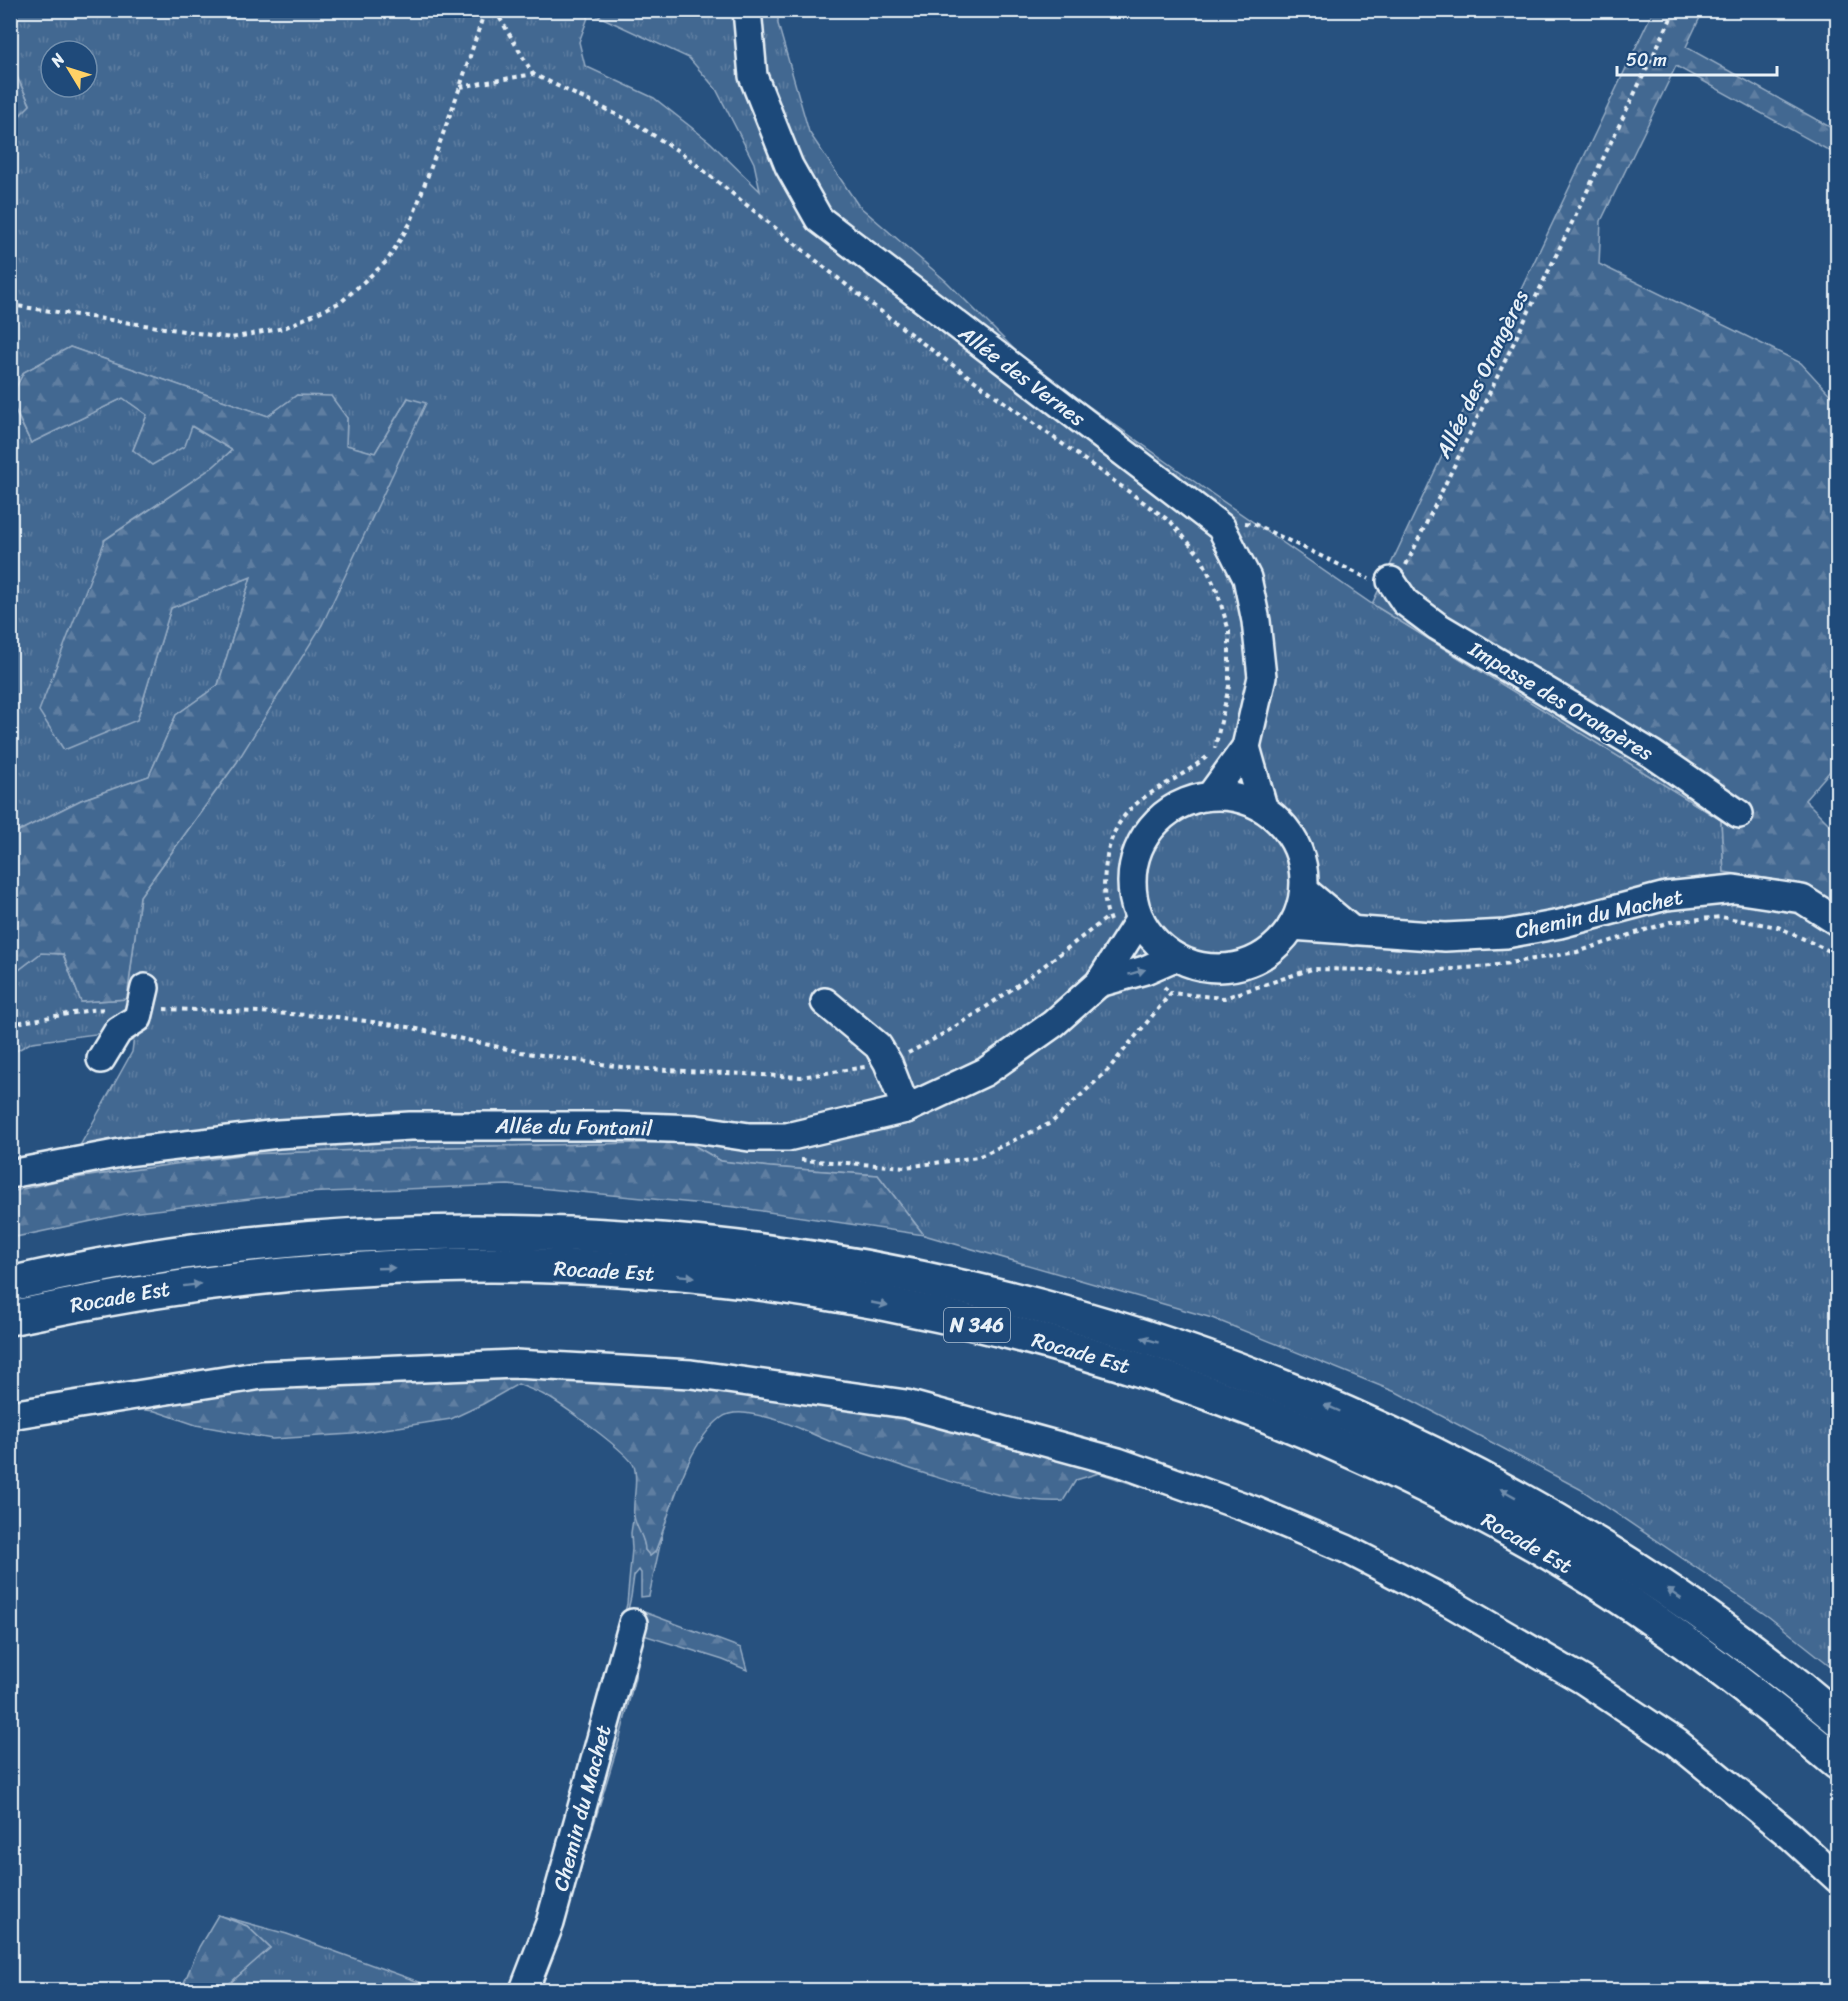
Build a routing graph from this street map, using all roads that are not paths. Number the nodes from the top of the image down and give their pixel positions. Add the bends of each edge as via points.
1 (747, 10) edge
2 (1391, 581) road end
3 (1246, 747) junction
4 (1211, 795) junction
5 (1263, 807) junction
6 (1739, 814) dead end
7 (1304, 890) junction
8 (1140, 919) junction
9 (1838, 922) edge
10 (1292, 926) junction
11 (1353, 931) junction
12 (1175, 957) junction
13 (1099, 983) junction
14 (143, 998) road end
15 (825, 1002) dead end
16 (101, 1059) dead end
17 (906, 1109) junction
18 (10, 1174) edge
19 (10, 1284) edge
20 (10, 1318) edge
21 (10, 1415) edge
22 (633, 1623) dead end
23 (1838, 1719) edge
24 (1838, 1763) edge
25 (1838, 1879) edge
26 (524, 1990) edge

1 - 3 street, Allée des Vernes via 753,76 789,166 819,219 1221,527 1247,578 1256,621 1262,677
2 - 6 street, Impasse des Orangères via 1405,602 1437,626 1652,754
3 - 4 street, Allée des Vernes
3 - 5 street, Allée des Vernes
4 - 5 street via 1238,797
4 - 8 street via 1184,802 1160,817 1143,839 1133,865 1132,892
5 - 7 street via 1295,842 1303,866
7 - 10 street
7 - 11 street
8 - 12 street via 1154,941
8 - 13 street, Allée du Fontanil
9 - 11 street, Chemin du Machet via 1802,899 1734,889 1666,896 1506,934 1445,937
10 - 11 street, Chemin du Machet
10 - 12 street via 1274,947 1252,961 1226,968 1200,966
13 -> 12 street, Allée du Fontanil
13 - 17 street, Allée du Fontanil via 1053,1024 985,1072
14 - 16 street via 138,1018 118,1031
15 - 17 street via 878,1046
17 - 18 street, Allée du Fontanil via 787,1137 615,1126 410,1126 278,1134 126,1152
23 -> 19 highway, Rocade Est / N 346 via 1786,1675 1679,1597 1576,1531 1382,1430 1224,1364 1060,1312 939,1281 698,1243 485,1232 353,1235 252,1244 140,1258
20 -> 24 highway, Rocade Est / N 346 via 152,1290 360,1269 432,1266 602,1269 693,1276 816,1292 934,1314 1051,1344 1212,1395 1365,1458 1456,1502 1613,1592 1686,1642
21 - 25 street via 262,1375 515,1364 691,1374 906,1404 1118,1462 1241,1506 1346,1550 1449,1602 1583,1680 1676,1742
22 - 26 street, Chemin du Machet via 550,1923

